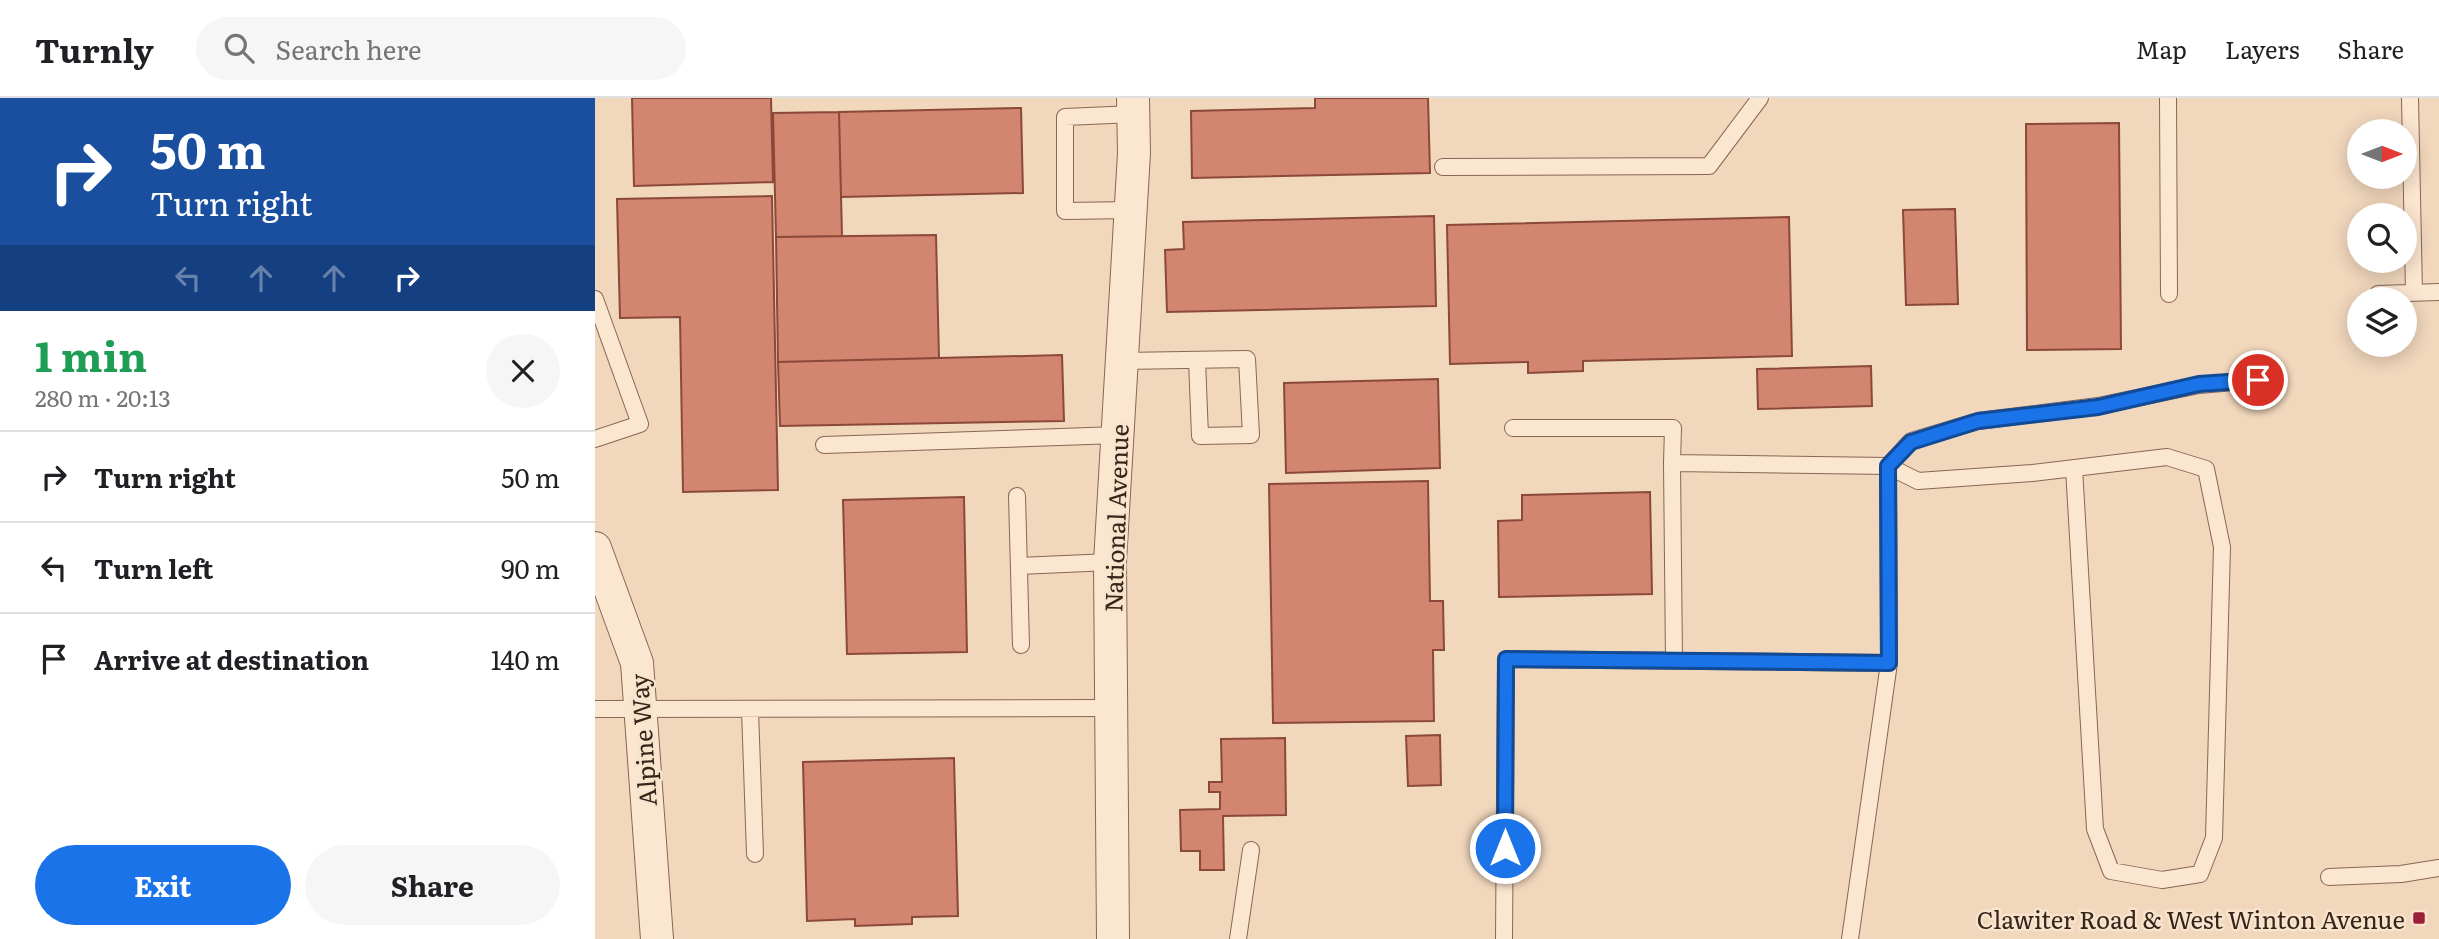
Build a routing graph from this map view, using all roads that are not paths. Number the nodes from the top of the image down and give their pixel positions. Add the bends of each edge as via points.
1 (1760, 98) edge
2 (2168, 98) edge
3 (2410, 98) edge
4 (1134, 106) edge
5 (1444, 167) dead end
6 (1131, 211) junction
7 (2414, 287) edge
8 (2439, 292) edge
9 (2417, 293) edge
10 (2169, 294) dead end
11 (595, 299) edge
12 (611, 348) junction
13 (595, 353) edge
14 (1196, 360) junction
15 (1122, 361) junction
16 (2258, 380) dead end
17 (1513, 428) dead end
18 (1118, 435) junction
19 (595, 439) edge
20 (824, 445) dead end
21 (1672, 463) junction
22 (1888, 466) junction
23 (2074, 468) junction
24 (1017, 495) dead end
25 (595, 548) edge
26 (1110, 562) junction
27 (1019, 566) junction
28 (1021, 645) dead end
29 (1674, 661) junction
30 (1889, 663) junction
31 (1112, 708) junction
32 (595, 709) edge
33 (750, 710) junction
34 (641, 711) junction
35 (1251, 850) dead end
36 (755, 854) dead end
37 (2439, 868) edge
38 (2329, 877) dead end
39 (657, 939) edge
40 (1113, 939) edge
41 (1238, 939) edge
42 (1504, 939) edge
43 (1850, 939) edge

1 - 5 lane via 1709,166
2 - 10 lane
3 - 7 lane
4 - 6 street, National Avenue
4 - 6 lane via 1065,117 1065,211
6 - 15 street, National Avenue
8 - 9 lane
11 - 12 lane
12 - 13 lane
12 - 19 lane via 640,424
14 - 14 lane via 1247,359 1251,435 1200,436
14 - 15 lane
15 - 18 street, National Avenue
16 - 22 lane via 2199,384 2098,407 1978,421 1911,442
17 - 21 lane via 1673,428
18 - 20 lane
18 - 26 street, National Avenue
21 - 22 lane
21 - 29 lane
22 - 23 lane via 1918,481
22 - 30 lane
23 - 23 lane via 2167,457 2206,469 2222,547 2214,838 2200,874 2162,880 2111,871 2095,829
24 - 27 lane
25 - 34 street, Alpine Way via 637,663
26 - 27 lane
26 - 31 street, National Avenue
27 - 28 lane
29 - 30 lane
29 - 42 lane via 1506,659
30 - 43 lane
31 - 33 lane
31 - 40 street, National Avenue
32 - 34 lane
33 - 34 lane
33 - 36 lane
34 - 39 street, Alpine Way
35 - 41 lane
37 - 38 lane

